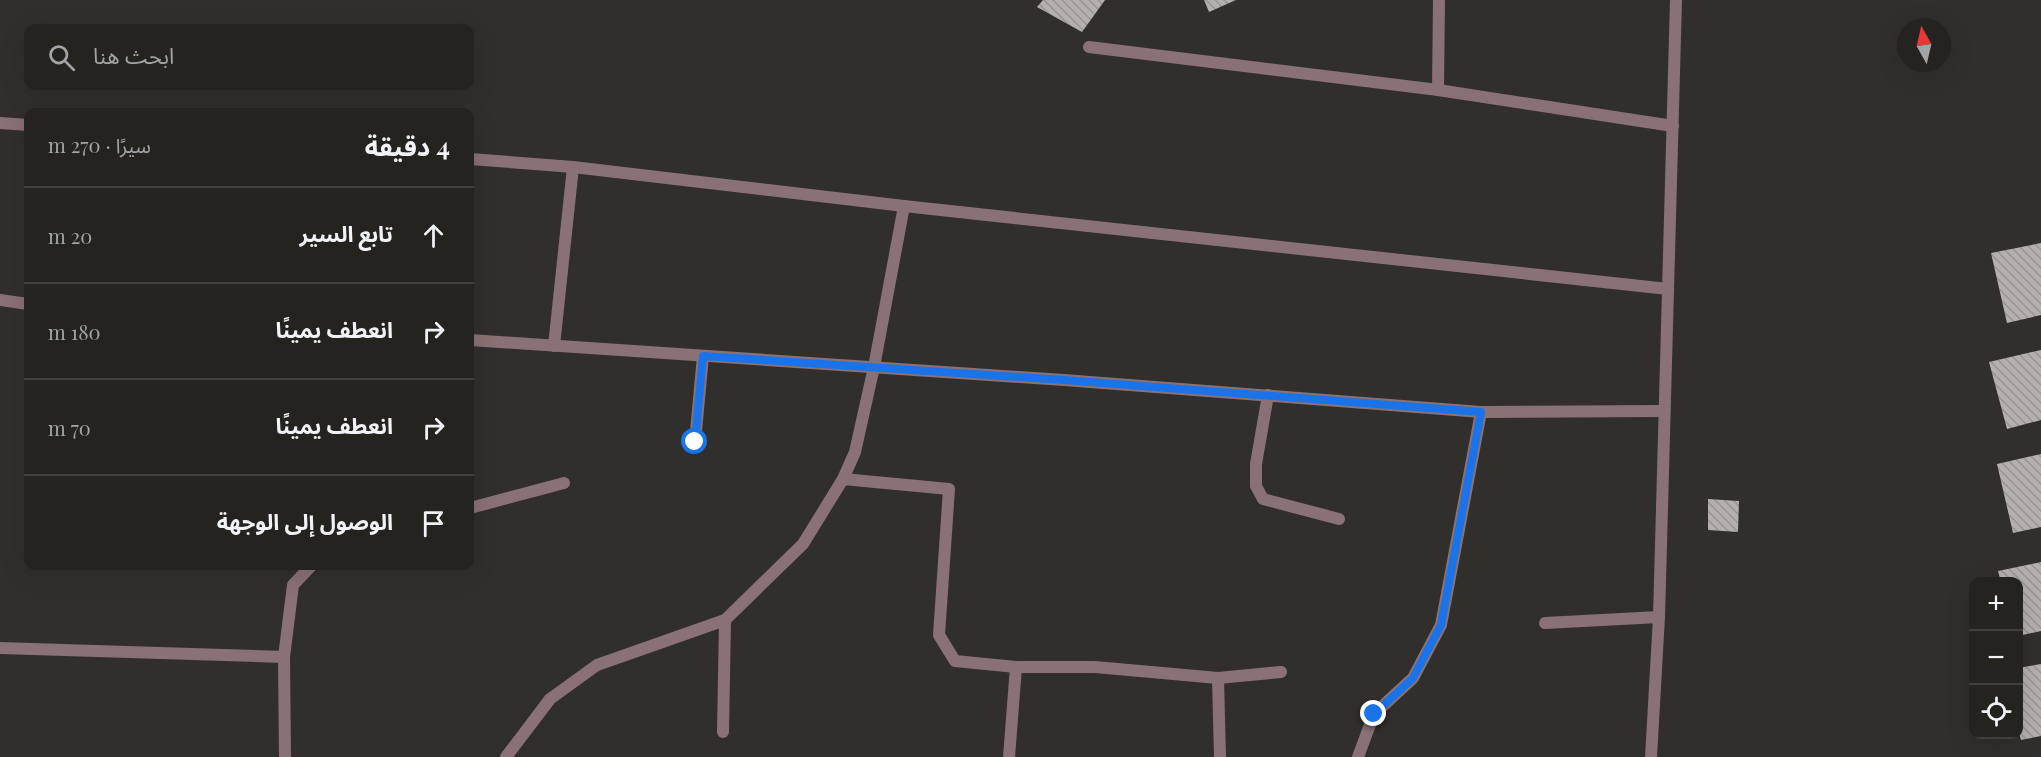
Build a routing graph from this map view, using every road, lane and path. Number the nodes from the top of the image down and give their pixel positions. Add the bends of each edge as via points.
1 (1439, 0) edge
2 (1676, 0) edge
3 (1089, 47) dead end
4 (1438, 90) junction
5 (0, 123) edge
6 (24, 125) edge
7 (1673, 126) junction
8 (474, 159) edge
9 (573, 167) junction
10 (904, 206) junction
11 (1668, 289) junction
12 (0, 300) edge
13 (24, 303) edge
14 (474, 340) edge
15 (554, 346) junction
16 (703, 356) junction
17 (874, 367) junction
18 (1268, 395) junction
19 (1664, 411) junction
20 (1481, 412) junction
21 (695, 442) dead end
22 (843, 479) junction
23 (564, 483) dead end
24 (474, 507) edge
25 (1339, 519) dead end
26 (307, 570) edge
27 (1659, 617) junction
28 (725, 620) junction
29 (1545, 623) dead end
30 (0, 648) edge
31 (284, 657) junction
32 (1016, 667) junction
33 (1281, 672) dead end
34 (1218, 678) junction
35 (723, 732) dead end
36 (285, 757) edge
37 (506, 757) edge
38 (1009, 757) edge
39 (1220, 757) edge
40 (1359, 757) edge
41 (1651, 757) edge

1 - 4 street
2 - 7 street
3 - 4 street
4 - 7 street
5 - 6 street
7 - 11 street
8 - 9 street
9 - 10 street
9 - 15 street
10 - 11 street
10 - 17 street
11 - 19 street
12 - 13 street
14 - 15 street
15 - 16 street
16 - 17 street
16 - 21 street
17 - 18 street
17 - 22 street via 855,452
18 - 20 street
18 - 25 street via 1256,464 1256,486 1263,499
19 - 20 street
19 - 27 street
20 - 40 street via 1441,625 1413,678 1374,714
22 - 28 street via 802,544
22 - 32 street via 949,489 939,635 955,661
23 - 24 street
26 - 31 street via 293,585
27 - 29 street
27 - 41 street
28 - 35 street
28 - 37 street via 597,665 550,699
30 - 31 street
31 - 36 street
32 - 34 street via 1095,667
32 - 38 street
33 - 34 street
34 - 39 street

